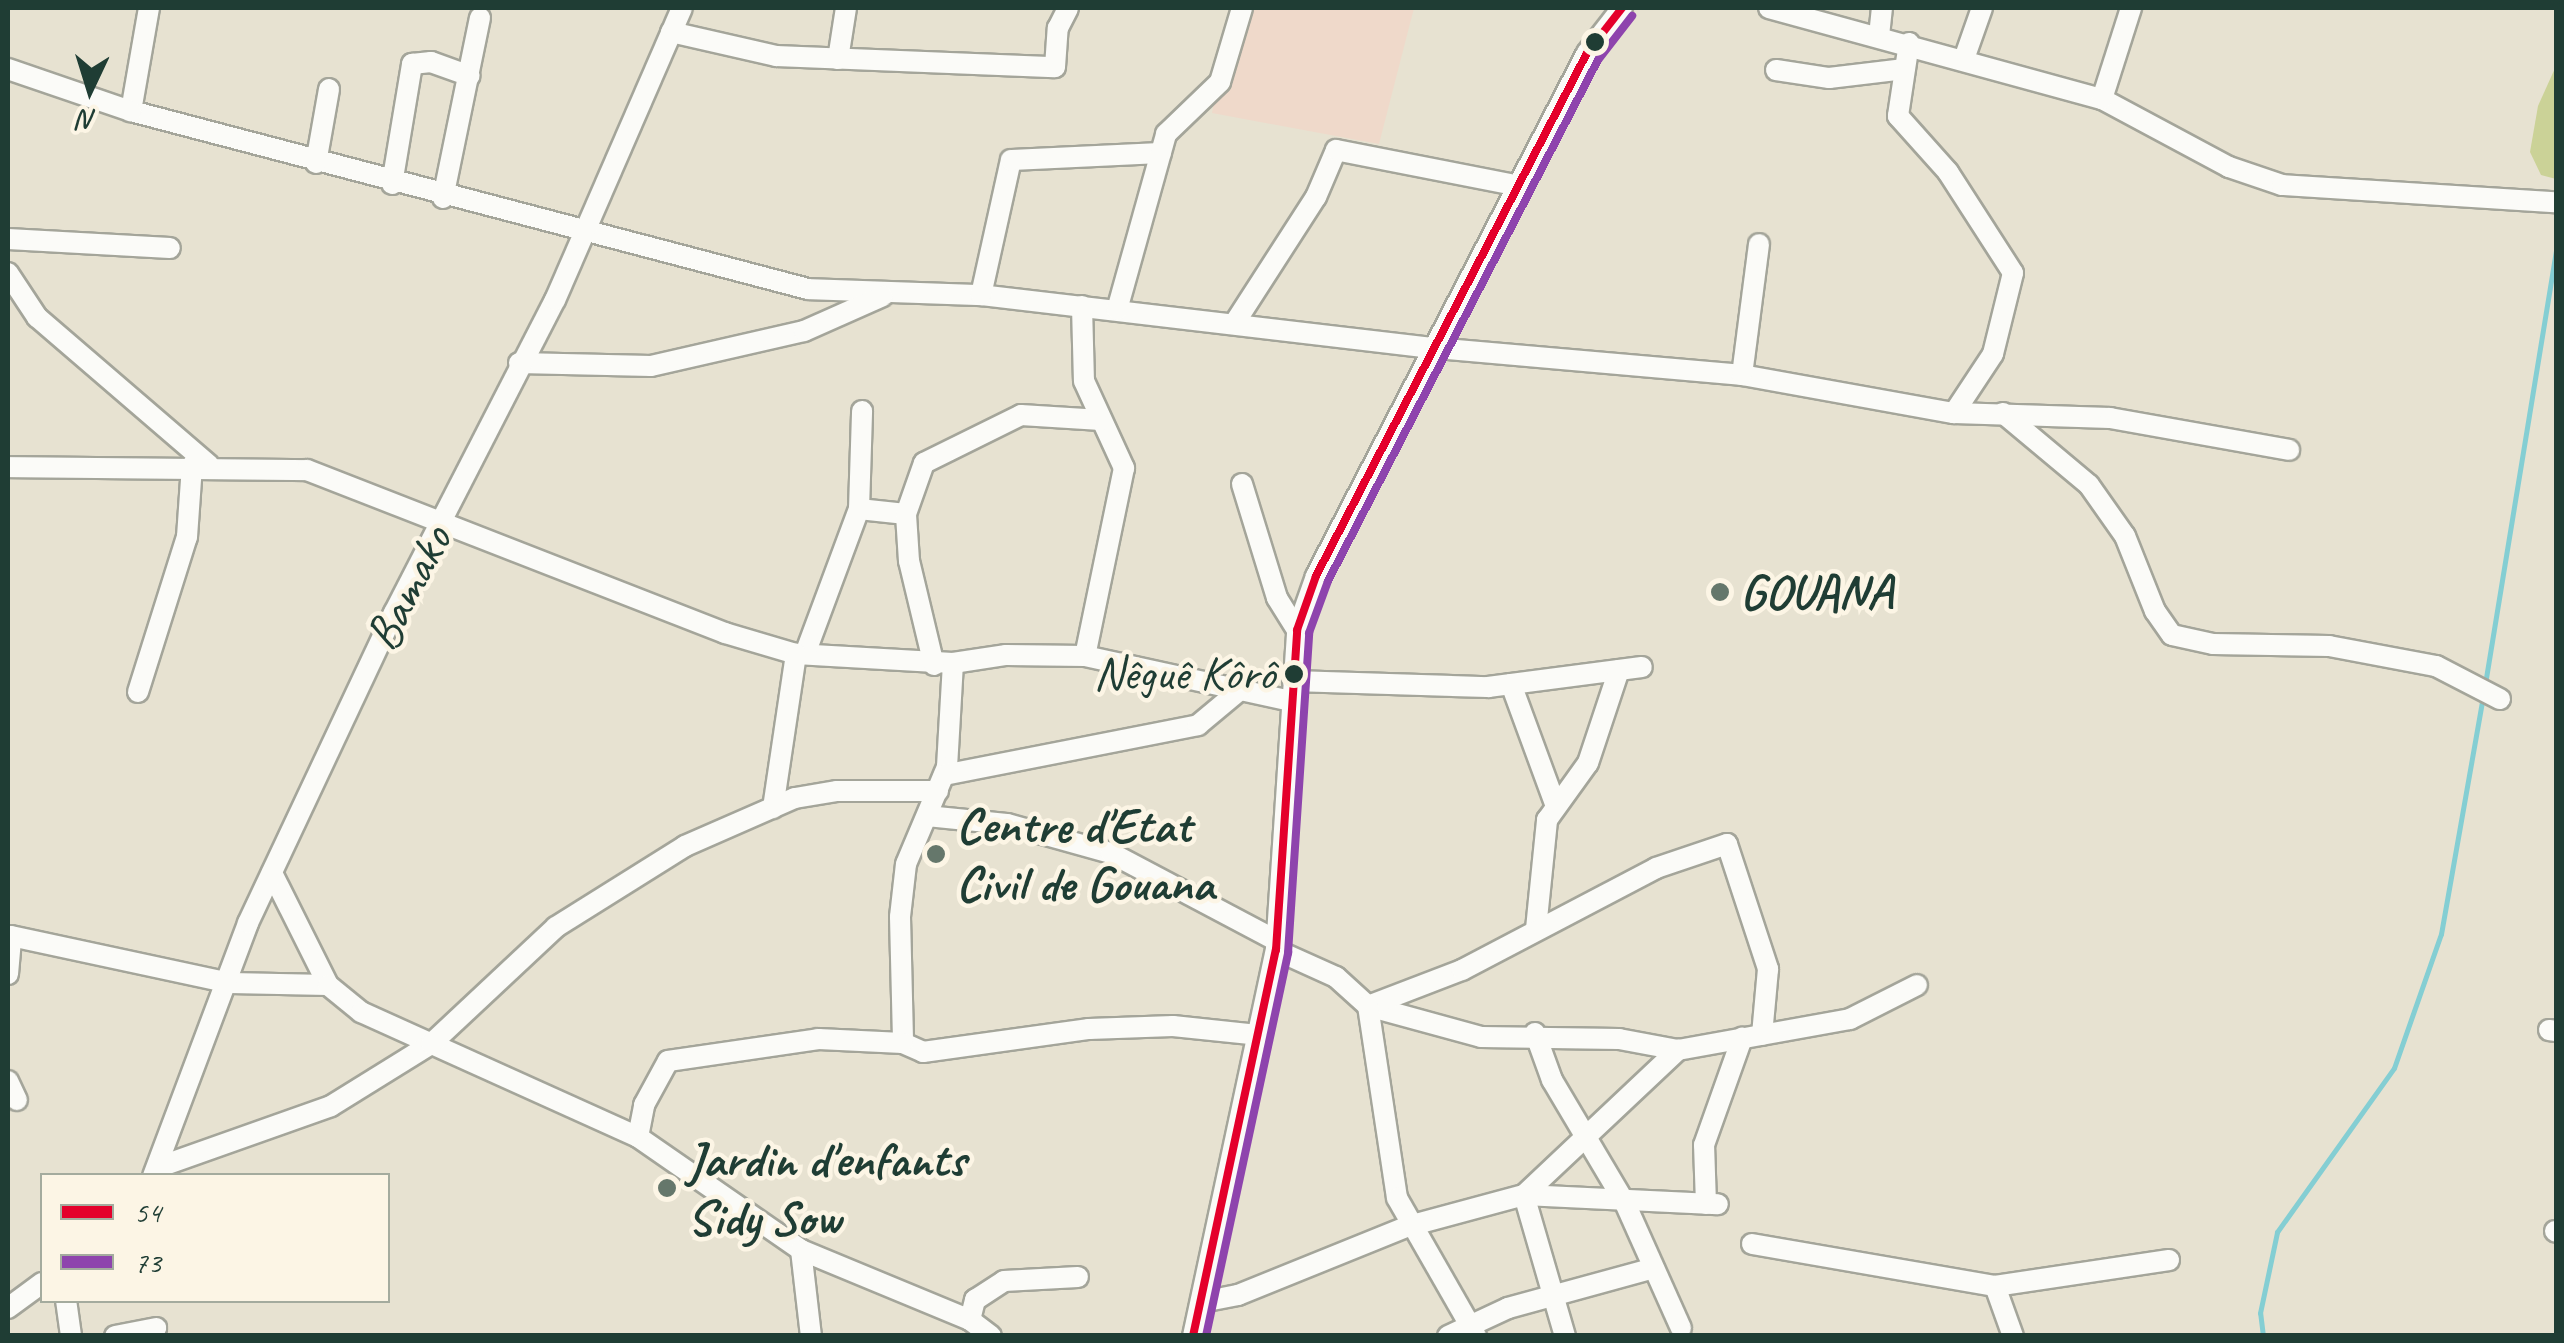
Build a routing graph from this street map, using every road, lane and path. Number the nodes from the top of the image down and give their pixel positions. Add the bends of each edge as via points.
1 (149, 8) edge
2 (682, 8) edge
3 (846, 8) edge
4 (1068, 8) edge
5 (1242, 8) edge
6 (1622, 8) edge
7 (1769, 8) edge
8 (1882, 8) edge
9 (1982, 8) edge
10 (2131, 8) edge
11 (480, 18) dead end
12 (671, 32) junction
13 (1879, 36) junction
14 (1909, 43) junction
15 (838, 59) junction
16 (1964, 59) junction
17 (8, 69) edge
18 (1904, 69) junction
19 (1776, 70) dead end
20 (470, 76) junction
21 (329, 89) dead end
22 (2102, 100) junction
23 (130, 111) junction
24 (1161, 153) junction
25 (316, 163) junction
26 (392, 184) junction
27 (1519, 186) junction
28 (442, 198) junction
29 (2556, 202) edge
30 (581, 234) junction
31 (8, 239) edge
32 (1759, 244) dead end
33 (170, 248) dead end
34 (8, 273) edge
35 (982, 295) junction
36 (884, 296) junction
37 (1082, 306) junction
38 (1117, 310) junction
39 (1234, 324) junction
40 (1435, 348) junction
41 (519, 363) junction
42 (1742, 375) junction
43 (862, 411) dead end
44 (2003, 412) junction
45 (1954, 413) junction
46 (1101, 420) junction
47 (2289, 450) dead end
48 (200, 465) junction
49 (8, 467) edge
50 (1242, 484) dead end
51 (859, 509) junction
52 (906, 514) junction
53 (442, 522) junction
54 (1297, 630) junction
55 (800, 654) junction
56 (1086, 656) junction
57 (944, 664) junction
58 (1642, 667) dead end
59 (1620, 670) junction
60 (1511, 684) junction
61 (1240, 690) junction
62 (1293, 691) junction
63 (138, 692) dead end
64 (2500, 699) dead end
65 (941, 783) junction
66 (1556, 806) junction
67 (774, 808) junction
68 (927, 816) junction
69 (272, 873) junction
70 (1536, 929) junction
71 (1276, 945) junction
72 (8, 974) edge
73 (230, 983) junction
74 (328, 985) junction
75 (1917, 985) dead end
76 (1368, 1006) junction
77 (1536, 1033) junction
78 (1258, 1036) junction
79 (1752, 1037) junction
80 (432, 1044) junction
81 (903, 1044) junction
82 (1678, 1050) junction
83 (1580, 1136) junction
84 (638, 1137) junction
85 (156, 1172) edge
86 (1524, 1195) junction
87 (1625, 1203) junction
88 (1410, 1226) junction
89 (1752, 1244) dead end
90 (801, 1250) junction
91 (2169, 1260) dead end
92 (1654, 1268) junction
93 (1078, 1277) dead end
94 (40, 1284) edge
95 (1995, 1286) junction
96 (1553, 1296) junction
97 (1202, 1302) junction
98 (66, 1303) edge
99 (8, 1308) edge
100 (970, 1320) junction
101 (156, 1328) dead end
102 (1681, 1328) dead end
103 (1472, 1331) edge
104 (71, 1336) edge
105 (115, 1336) edge
106 (811, 1336) edge
107 (990, 1336) edge
108 (1194, 1336) edge
109 (1448, 1336) edge
110 (1565, 1336) edge
111 (2013, 1336) edge

1 - 23 street
2 - 12 street, Bamako
3 - 15 street
4 - 15 street via 1058,28 1055,67
5 - 24 street via 1220,82 1175,119
6 - 27 street via 1587,53
7 - 13 street
8 - 13 street
9 - 16 street
10 - 22 street
11 - 20 street
12 - 15 street via 776,56
12 - 30 street, Bamako
13 - 14 street
14 - 16 street
14 - 18 street
16 - 22 street
17 - 23 street
18 - 19 street via 1829,78
18 - 45 street via 1898,116 1904,129 1948,172 2014,273 1993,354
20 - 26 street via 431,62 412,64
20 - 28 street
21 - 25 street
22 - 29 street via 2229,167 2282,185
23 - 25 street
24 - 35 street via 1011,160
24 - 38 street
25 - 26 street
26 - 28 street
27 - 39 street via 1336,150 1316,197
27 - 40 street
28 - 30 street
30 - 36 street via 808,288
30 - 41 street, Bamako
31 - 33 street
32 - 42 street
34 - 48 street via 37,317
35 - 36 street
35 - 37 street
36 - 41 street via 804,331 651,366
37 - 38 street
37 - 46 street via 1084,381
38 - 39 street
39 - 40 street
40 - 42 street
40 - 54 street via 1316,576
41 - 53 street, Bamako
42 - 45 street
43 - 51 street
44 - 45 street
44 - 47 street via 2110,418
44 - 64 street via 2089,485 2125,536 2172,636 2213,644 2330,646 2436,666
46 - 52 street via 1021,415 924,462
46 - 56 street via 1124,468
48 - 49 street
48 - 53 street via 307,470
48 - 63 street via 187,538
50 - 54 street via 1277,598
51 - 52 street
51 - 55 street
52 - 57 street via 909,562
53 - 55 street via 725,633
53 - 69 street, Bamako
54 - 62 street
55 - 57 street
55 - 67 street
56 - 57 street via 1006,654
56 - 61 street
57 - 65 street
58 - 59 street
59 - 60 street
59 - 66 street via 1588,763
60 - 62 street
60 - 66 street
61 - 62 street
61 - 65 street via 1198,725
62 - 71 street
65 - 67 street via 837,790
65 - 68 street
66 - 70 street via 1540,852
67 - 80 street via 685,846 556,927
68 - 71 street via 1007,824 1111,853
68 - 81 street via 906,864 900,918
69 - 73 street, Bamako
69 - 74 street
70 - 76 street via 1462,970
70 - 79 street via 1656,868 1727,844 1768,968
71 - 76 street via 1336,977
71 - 78 street
72 - 73 street via 11,936
73 - 74 street
73 - 85 street, Bamako
74 - 80 street via 361,1012
75 - 79 street via 1850,1018
76 - 77 street via 1482,1037
76 - 88 street via 1384,1085 1387,1158
77 - 82 street
77 - 83 street
78 - 81 street via 1174,1026 1089,1029 923,1052
78 - 97 street
79 - 82 street
79 - 87 street via 1704,1144 1712,1204
80 - 84 street
80 - 85 street via 331,1106
81 - 84 street via 818,1039 668,1061 644,1105
82 - 83 street
83 - 86 street
83 - 87 street
84 - 90 street
86 - 87 street
86 - 88 street
86 - 96 street
87 - 92 street
88 - 97 street via 1238,1295
88 - 103 street
89 - 95 street
90 - 100 street
90 - 106 street
91 - 95 street
92 - 96 street
92 - 102 street
93 - 100 street via 1004,1281 975,1300
94 - 99 street
95 - 111 street
96 - 103 street
96 - 110 street
97 - 108 street
98 - 104 street
100 - 107 street
101 - 105 street
103 - 109 street

